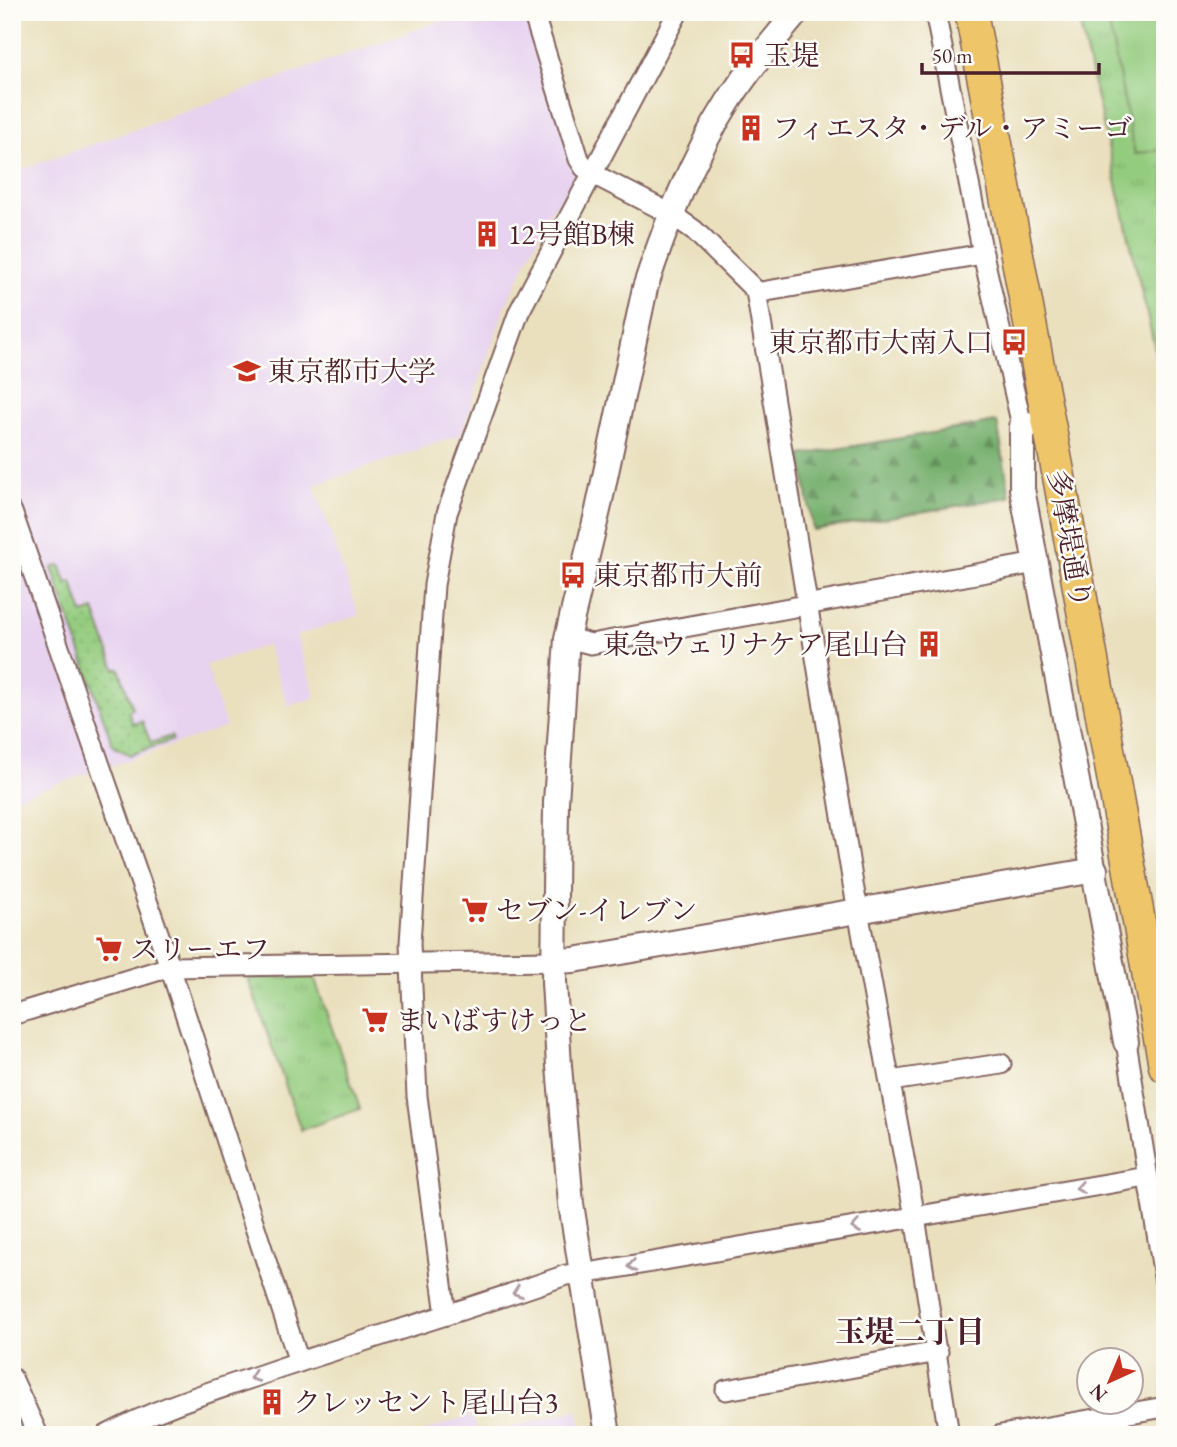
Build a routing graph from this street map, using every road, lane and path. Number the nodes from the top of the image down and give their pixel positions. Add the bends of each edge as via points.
1 (533, 12) edge
2 (678, 12) edge
3 (797, 12) edge
4 (935, 12) edge
5 (971, 12) edge
6 (591, 173) junction
7 (671, 214) junction
8 (983, 254) junction
9 (756, 290) junction
10 (1035, 424) junction
11 (12, 512) edge
12 (1036, 563) junction
13 (808, 603) junction
14 (567, 638) junction
15 (1095, 870) junction
16 (858, 911) junction
17 (555, 961) junction
18 (410, 964) junction
19 (170, 967) junction
20 (12, 1015) edge
21 (1126, 1042) joint
22 (1001, 1064) dead end
23 (1165, 1066) edge
24 (891, 1081) junction
25 (1147, 1177) junction
26 (915, 1217) junction
27 (582, 1274) junction
28 (1165, 1283) edge
29 (446, 1315) junction
30 (938, 1352) junction
31 (299, 1362) junction
32 (12, 1378) edge
33 (726, 1390) dead end
34 (1165, 1407) edge
35 (38, 1435) edge
36 (107, 1435) edge
37 (608, 1435) edge
38 (949, 1435) edge
39 (1000, 1435) edge

1 - 6 street via 579,159
2 - 6 street
3 - 7 street via 723,110
4 - 8 street
5 - 10 main road, 多摩堤通り
6 - 7 street
6 - 18 street via 519,312 447,513 434,584
7 - 9 street
7 - 14 street via 645,289
8 - 9 street
8 - 10 street
9 - 13 street
10 - 12 street via 1022,489
10 - 23 main road, 多摩堤通り
11 - 19 street
12 - 13 street
12 - 15 street
13 - 14 street via 591,644
13 - 16 street
14 - 17 street via 556,802
15 - 16 street
15 - 21 street
16 - 17 street
16 - 24 street
17 - 18 street
17 - 27 street via 559,1066
18 - 19 street
18 - 29 street via 417,1096
19 - 20 street
19 - 31 street
21 - 25 street
22 - 24 street
24 - 26 street
25 -> 26 street
25 - 28 street
26 -> 27 street
26 - 30 street
27 -> 29 street via 566,1275
27 - 37 street
29 - 31 street
30 - 33 street
30 - 38 street
31 -> 36 street via 150,1412
32 - 35 street
34 - 39 street

